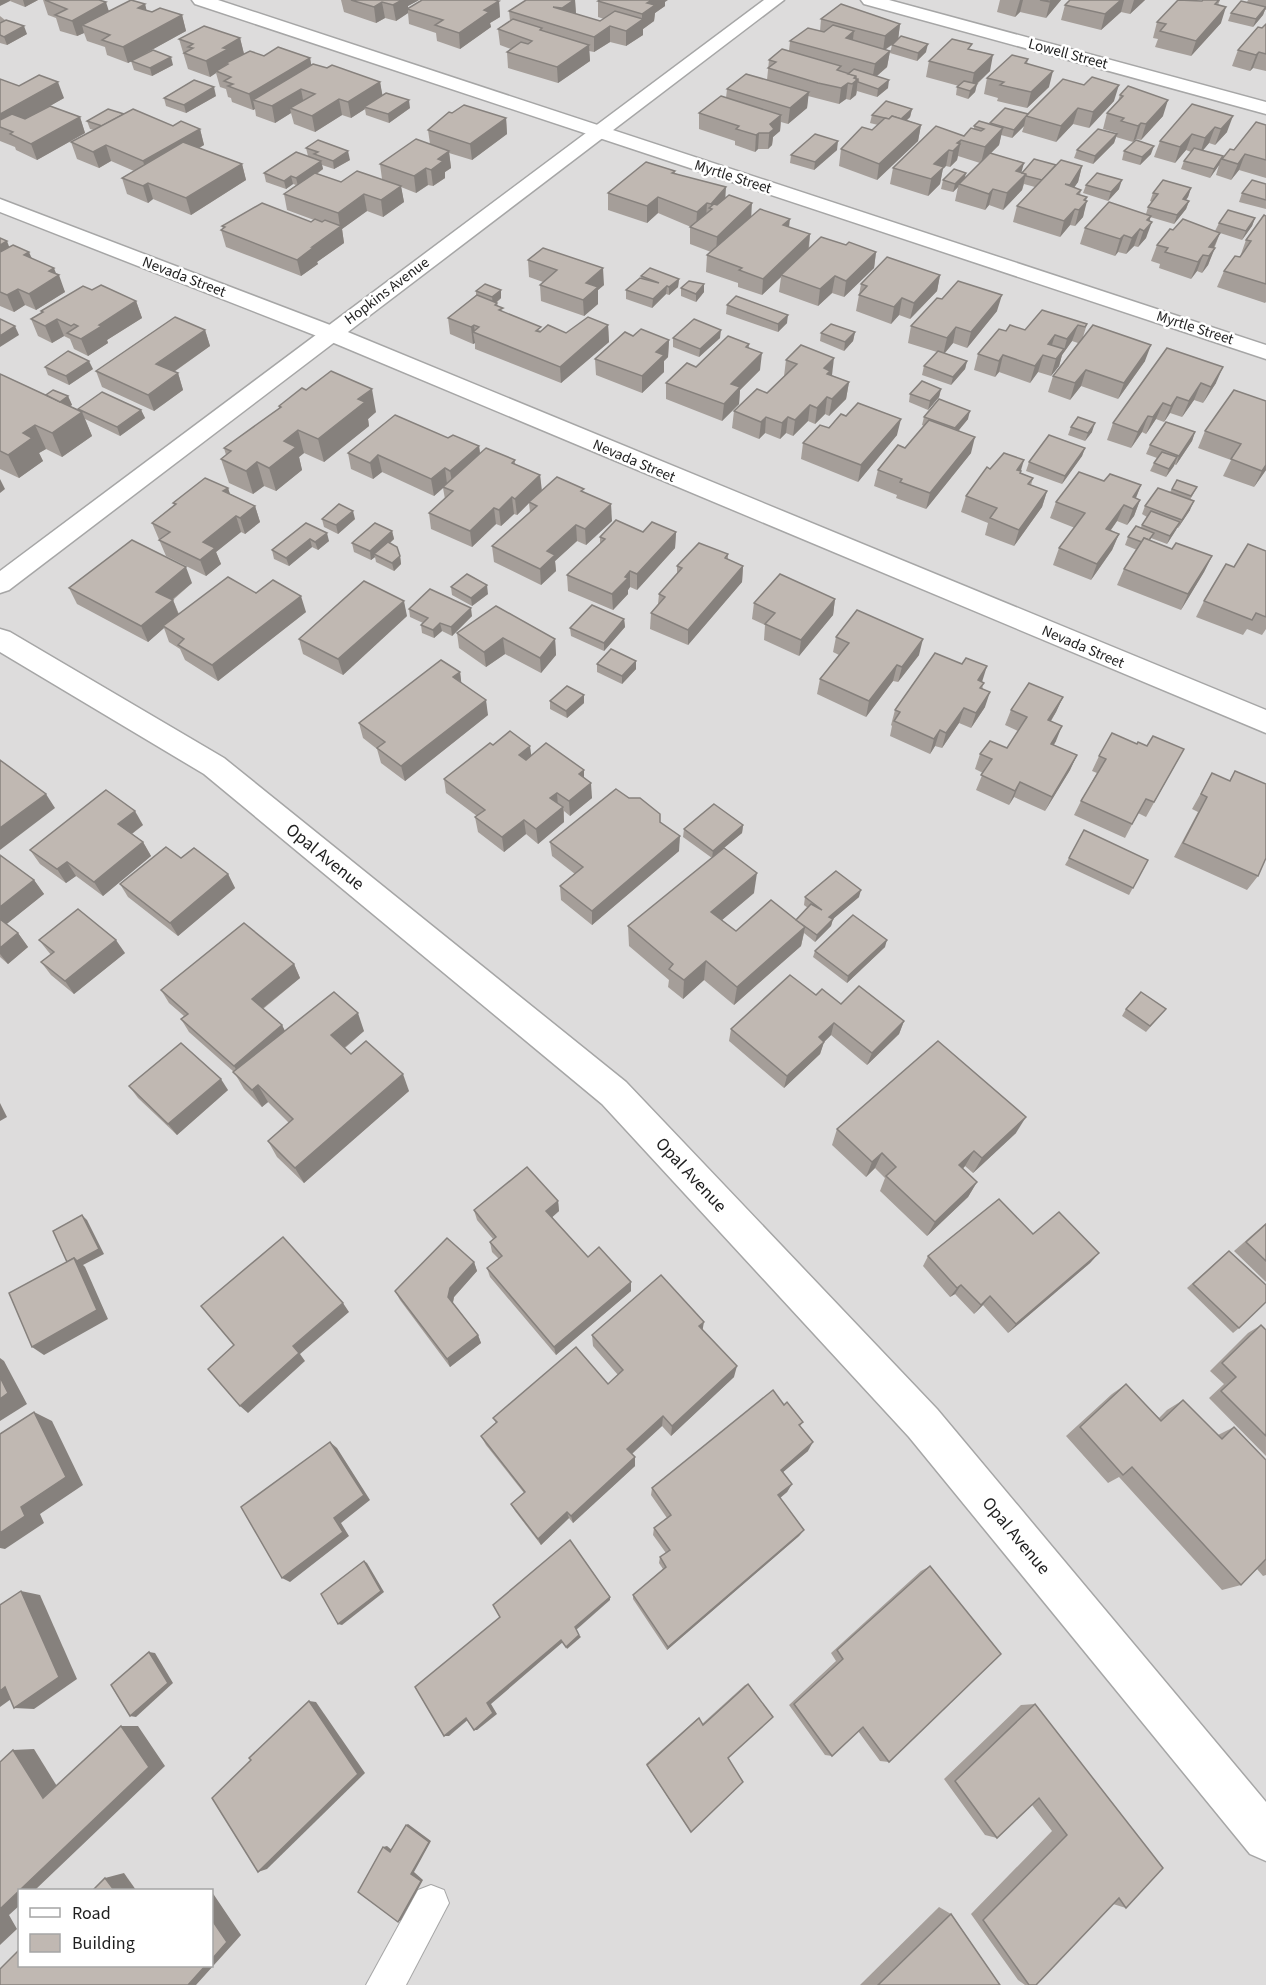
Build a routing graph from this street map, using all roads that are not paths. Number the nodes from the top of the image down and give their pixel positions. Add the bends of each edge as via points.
1 (201, 0) edge
2 (775, 0) edge
3 (870, 0) edge
4 (1266, 108) edge
5 (599, 132) junction
6 (0, 205) edge
7 (330, 333) junction
8 (1266, 352) edge
9 (0, 584) edge
10 (0, 639) edge
11 (1266, 722) edge
12 (1266, 1838) edge
13 (431, 1903) dead end
14 (385, 1985) edge

1 - 5 street, Myrtle Street
2 - 5 street, Hopkins Avenue
3 - 4 street, Lowell Street
5 - 7 street, Hopkins Avenue
5 - 8 street, Myrtle Street
6 - 7 street, Nevada Street
7 - 9 street, Hopkins Avenue
7 - 11 street, Nevada Street
10 - 12 street, Opal Avenue via 214,766 614,1093 923,1423
13 - 14 lane

